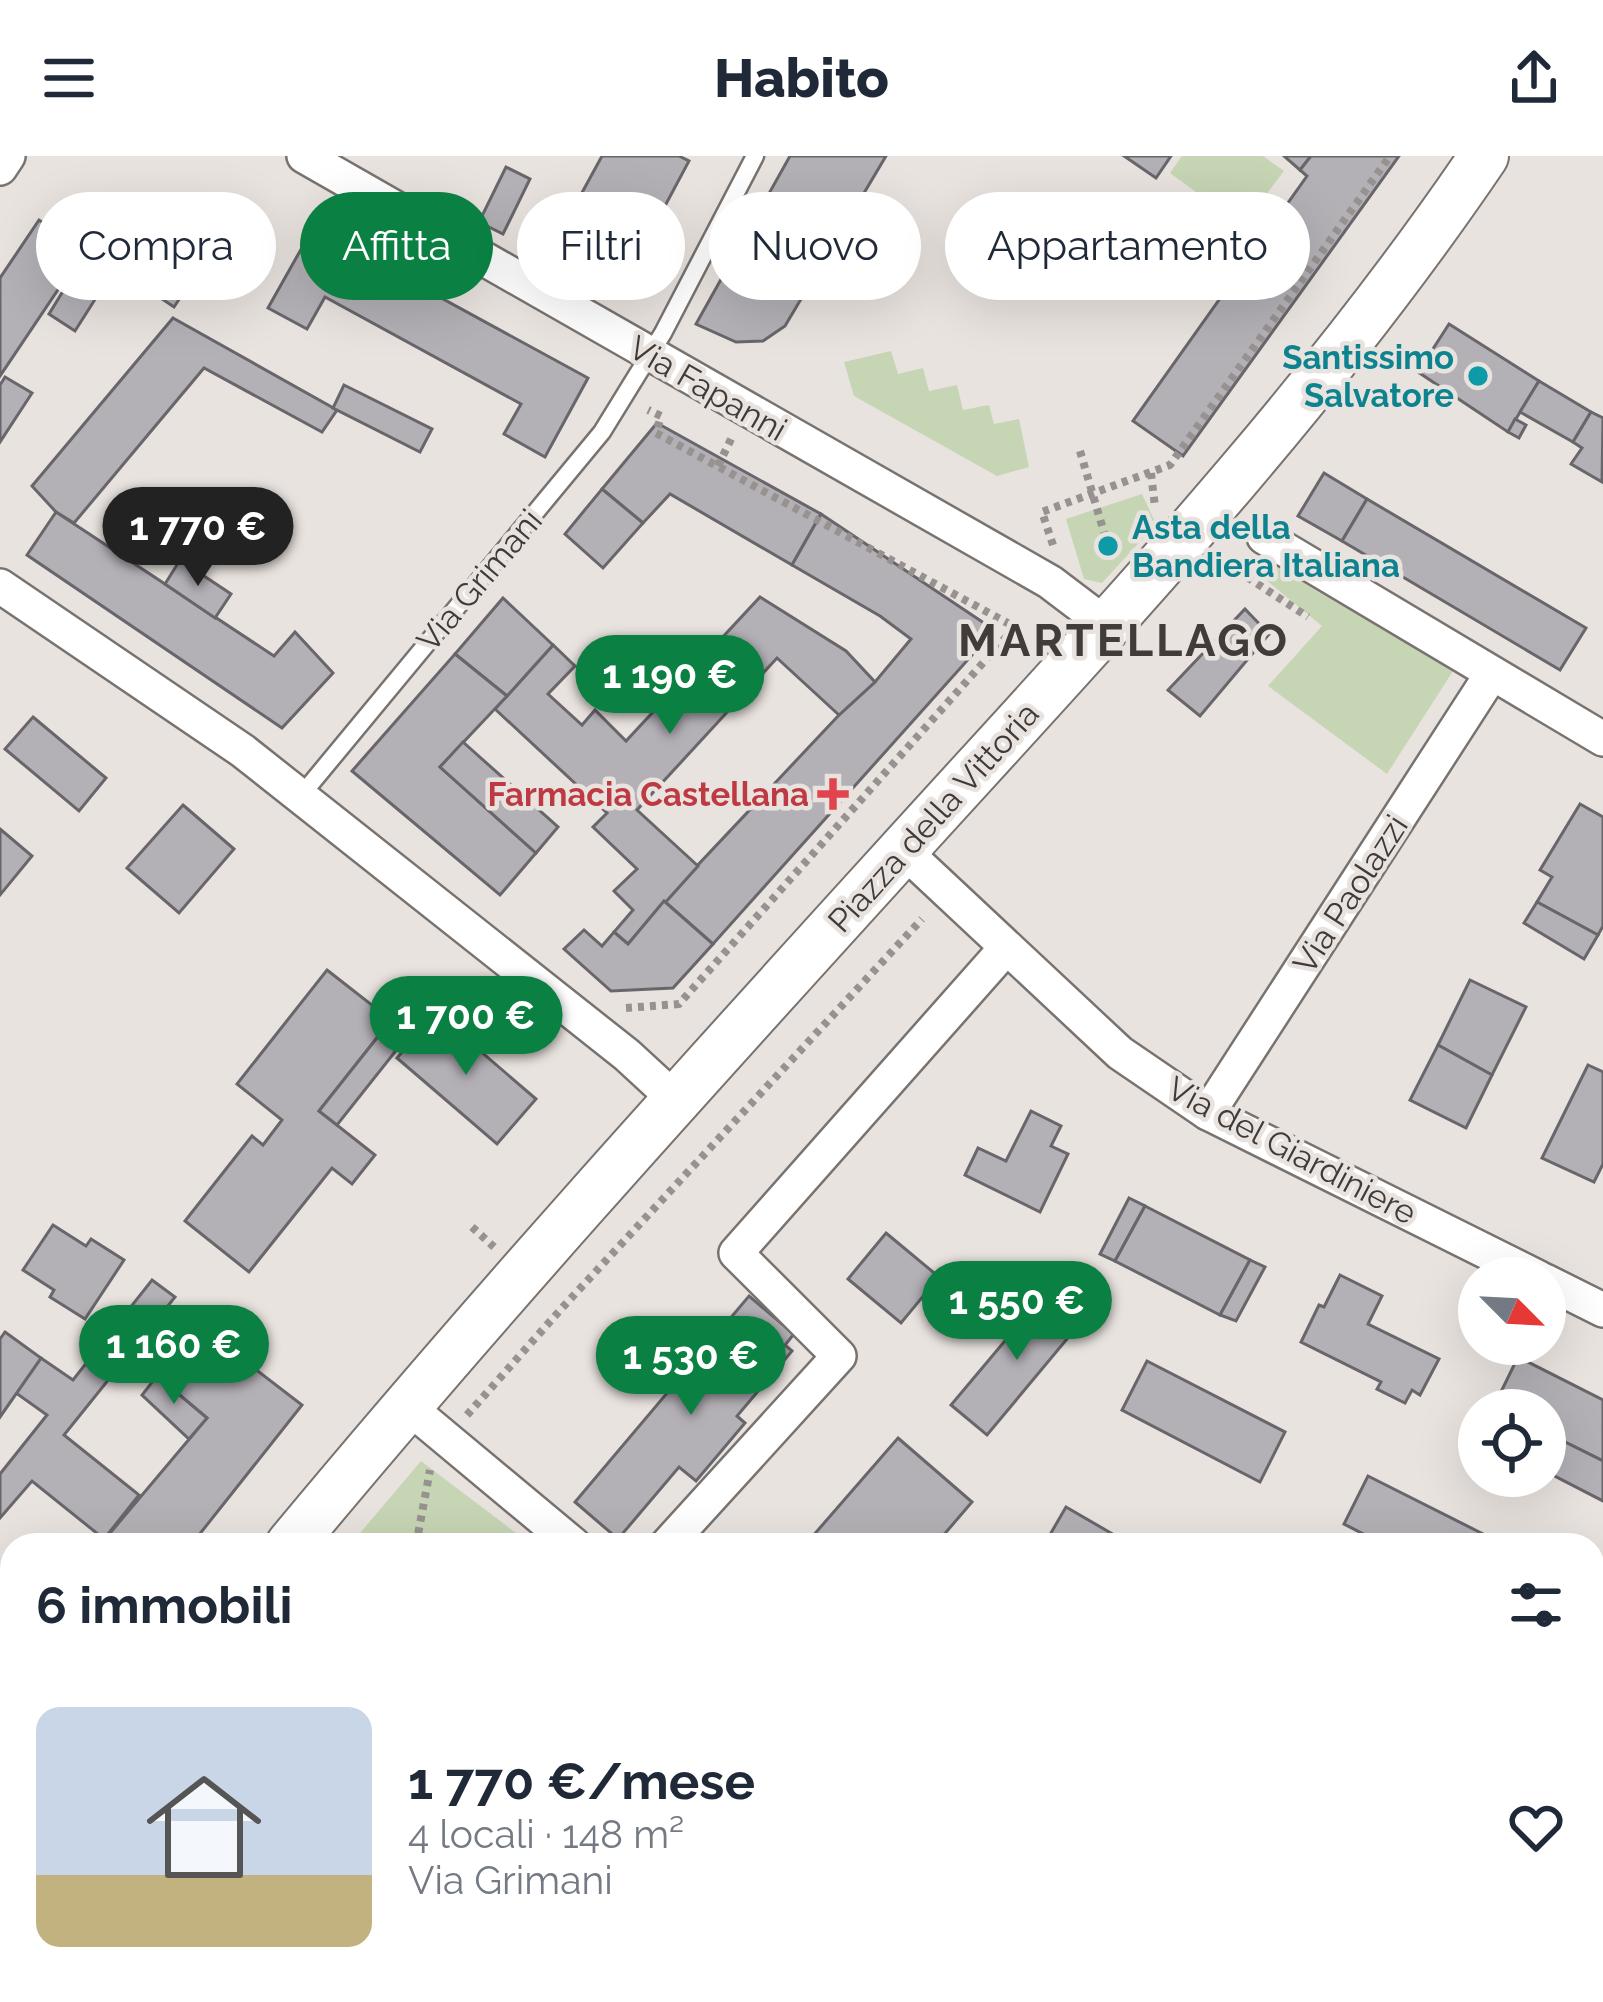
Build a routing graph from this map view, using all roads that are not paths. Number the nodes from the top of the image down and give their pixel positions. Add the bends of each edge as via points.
1 (8, 156) edge
2 (304, 156) edge
3 (755, 156) edge
4 (1484, 156) edge
5 (0, 168) edge
6 (650, 356) junction
7 (1264, 537) dead end
8 (0, 586) edge
9 (1108, 626) junction
10 (1491, 675) junction
11 (1603, 739) edge
12 (299, 798) junction
13 (903, 850) junction
14 (1006, 948) junction
15 (678, 1102) junction
16 (1208, 1113) junction
17 (1498, 1257) edge
18 (1566, 1291) edge
19 (1603, 1310) edge
20 (406, 1405) junction
21 (300, 1533) edge
22 (560, 1533) edge
23 (678, 1533) edge

1 - 5 street
2 - 6 street, Via Fapanni
3 - 6 lane, Via Grimani
4 - 9 street, Piazza della Vittoria via 1306,398
6 - 9 street, Via Fapanni via 1039,575
6 - 12 lane, Via Grimani via 602,432
7 - 10 street
8 - 12 street
9 - 13 street, Piazza della Vittoria
10 - 11 street
10 - 16 street, Via Paolazzi
12 - 15 street
13 - 14 street, Via del Giardiniere
13 - 15 street, Piazza della Vittoria
14 - 16 street, Via del Giardiniere via 1120,1053
14 - 23 street via 736,1253 839,1356
15 - 20 street, Piazza della Vittoria
16 - 17 street, Via del Giardiniere
18 - 19 street, Via del Giardiniere
20 - 21 street, Piazza della Vittoria
20 - 22 street

